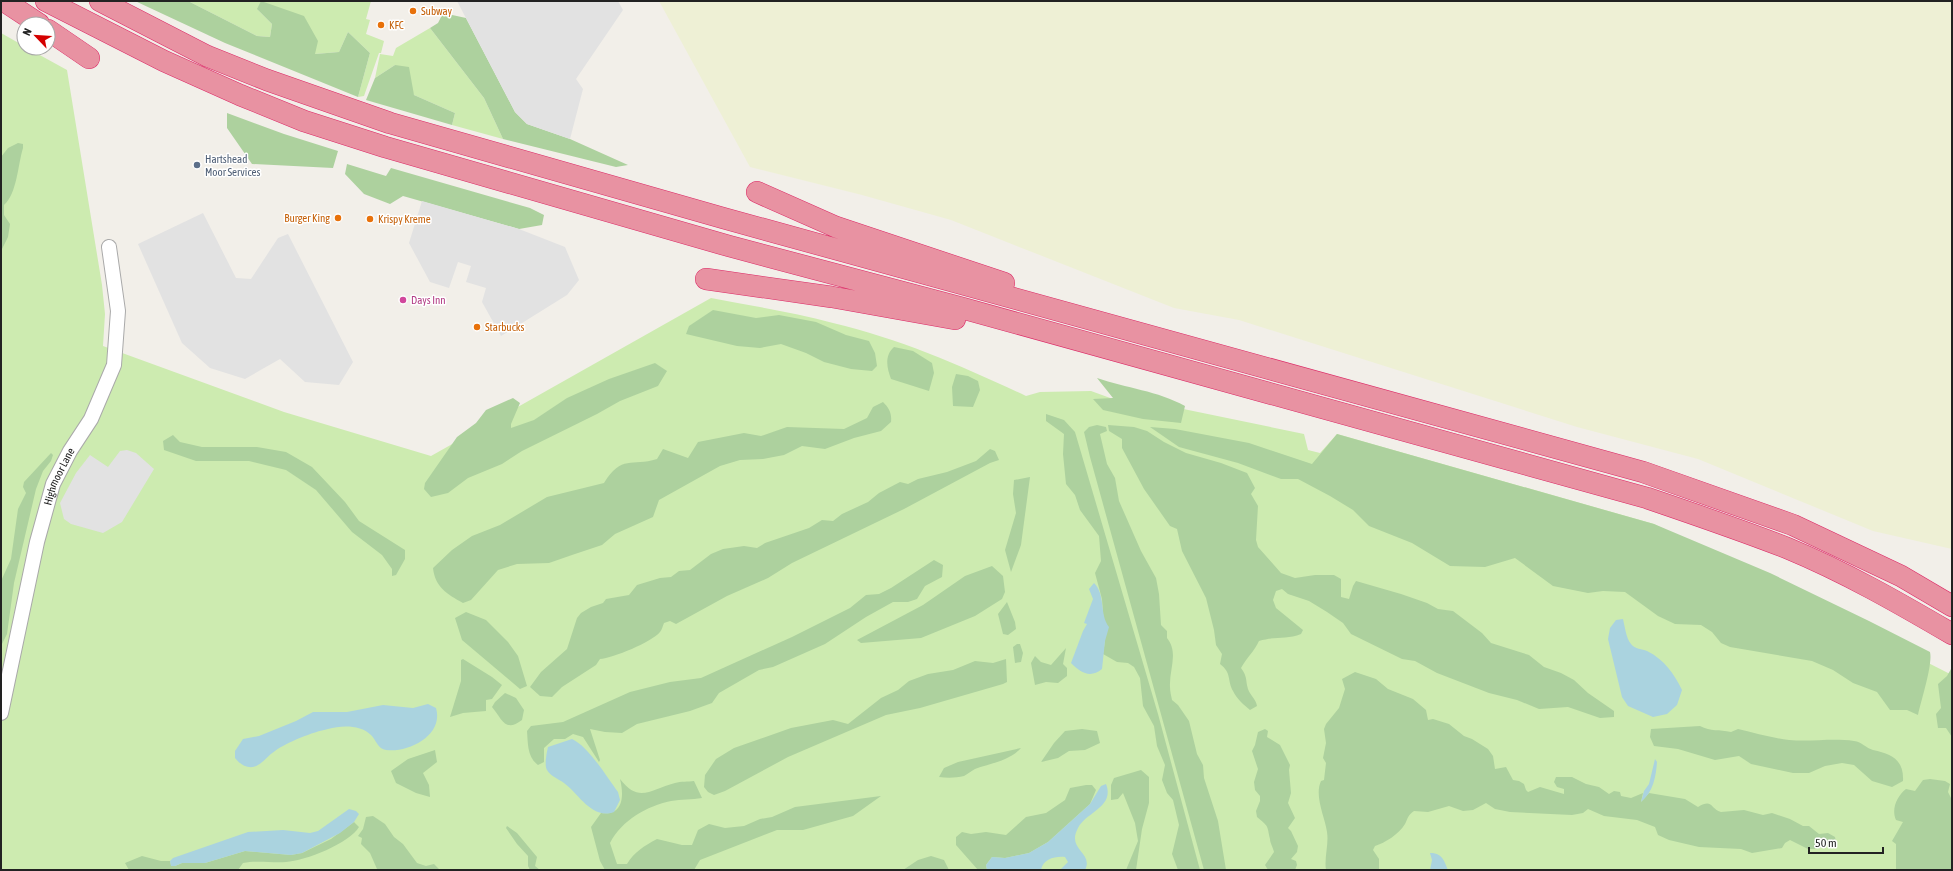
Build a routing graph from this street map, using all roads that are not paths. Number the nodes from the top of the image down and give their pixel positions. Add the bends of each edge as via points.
1 (4, 1) edge
2 (46, 1) edge
3 (100, 1) edge
4 (27, 16) edge
5 (56, 35) edge
6 (89, 58) dead end
7 (757, 192) dead end
8 (109, 247) dead end
9 (706, 279) dead end
10 (1101, 322) junction
11 (1083, 342) junction
12 (1952, 606) edge
13 (1952, 634) edge
14 (1, 713) edge

1 - 4 highway
2 - 11 highway via 164,62 326,128 729,246
3 - 10 highway via 207,56 390,123
5 - 6 highway
7 - 10 highway via 836,227 986,276
8 - 14 street, Highmoor Lane via 118,311 114,365 91,419 70,451 51,490 37,542
9 - 11 highway via 832,297
10 - 12 highway via 1643,472 1793,525 1901,576
11 - 13 highway via 1685,510 1788,549 1838,572 1903,605

